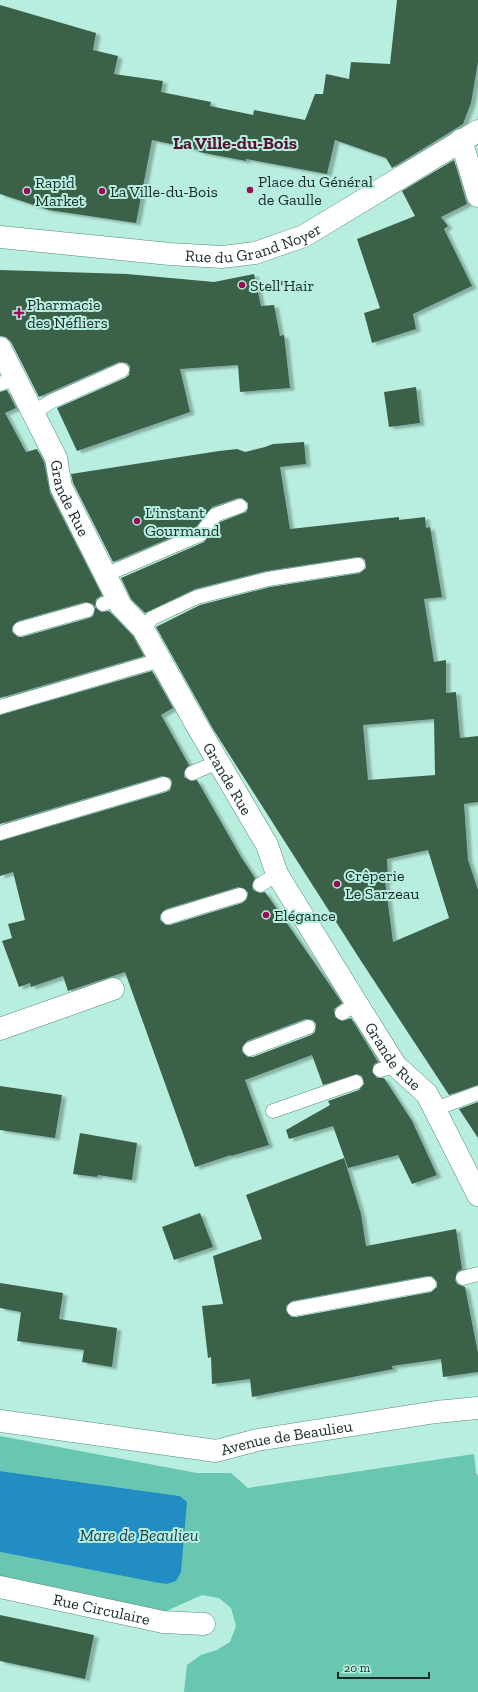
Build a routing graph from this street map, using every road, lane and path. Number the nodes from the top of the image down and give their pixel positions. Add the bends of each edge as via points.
1 (469, 136) edge
2 (478, 196) edge
3 (0, 237) edge
4 (0, 348) edge
5 (122, 370) dead end
6 (8, 381) edge
7 (33, 413) junction
8 (240, 506) dead end
9 (358, 565) dead end
10 (105, 575) junction
11 (86, 610) dead end
12 (20, 629) dead end
13 (143, 629) junction
14 (160, 660) junction
15 (0, 707) edge
16 (218, 762) junction
17 (192, 773) dead end
18 (164, 784) dead end
19 (0, 834) edge
20 (240, 895) dead end
21 (168, 917) dead end
22 (113, 989) dead end
23 (308, 1027) dead end
24 (0, 1029) edge
25 (250, 1049) dead end
26 (356, 1082) dead end
27 (478, 1093) edge
28 (435, 1109) junction
29 (273, 1111) dead end
30 (477, 1192) edge
31 (478, 1274) edge
32 (463, 1278) dead end
33 (429, 1284) dead end
34 (294, 1308) dead end
35 (478, 1408) edge
36 (0, 1420) edge
37 (0, 1588) edge
38 (204, 1624) dead end

1 - 2 street
1 - 3 street, Rue du Grand Noyer via 304,236 255,253 222,258
4 - 6 street, Grande Rue
5 - 7 lane via 50,402
6 - 7 street, Grande Rue
7 - 10 street, Grande Rue via 56,458 61,487
8 - 10 lane via 216,515 201,534
9 - 13 lane via 268,579 197,597 152,618
10 - 13 street, Grande Rue via 110,602 121,606
11 - 12 lane
13 - 14 street, Grande Rue
14 - 15 lane
14 - 16 street, Grande Rue
16 - 17 lane
16 - 28 street, Grande Rue via 267,844 269,880 349,1009 388,1068 427,1094
18 - 19 lane
20 - 21 lane
22 - 24 street
23 - 25 lane
26 - 29 lane
27 - 28 lane
28 - 30 street, Grande Rue
31 - 32 lane
33 - 34 lane
35 - 36 street, Avenue de Beaulieu via 436,1412 257,1440 216,1451
37 - 38 street, Rue Circulaire via 163,1622

